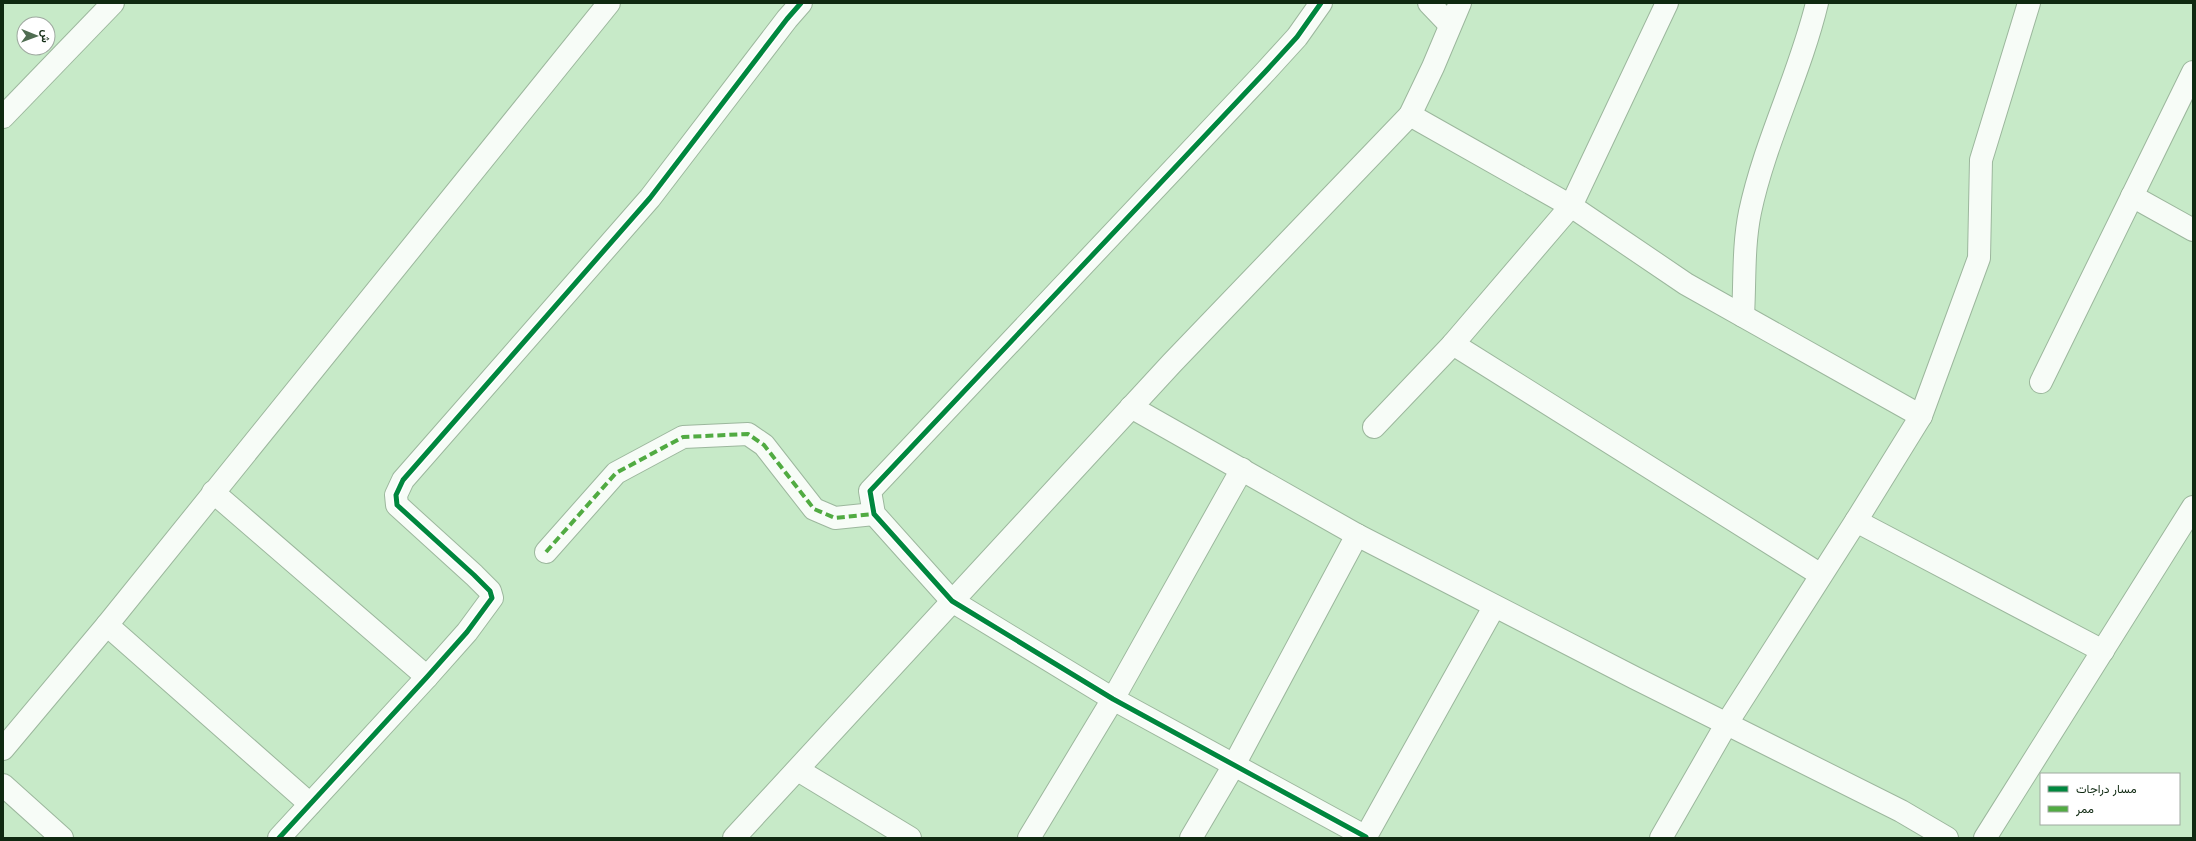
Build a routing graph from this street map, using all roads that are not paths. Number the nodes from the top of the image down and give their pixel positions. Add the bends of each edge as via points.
1 (113, 3) edge
2 (609, 3) edge
3 (801, 3) edge
4 (1320, 3) edge
5 (1429, 3) edge
6 (1460, 3) edge
7 (1667, 3) edge
8 (1817, 3) edge
9 (2029, 3) edge
10 (1450, 25) junction
11 (2193, 72) edge
12 (1410, 115) junction
13 (3, 117) edge
14 (2132, 196) junction
15 (1571, 206) junction
16 (2193, 230) edge
17 (1743, 316) junction
18 (1453, 344) junction
19 (2041, 382) dead end
20 (1132, 407) junction
21 (1921, 416) junction
22 (1374, 427) dead end
23 (1242, 469) junction
24 (213, 492) junction
25 (2193, 507) edge
26 (874, 514) junction
27 (1856, 521) junction
28 (1357, 535) junction
29 (2186, 537) edge
30 (546, 552) dead end
31 (1821, 575) junction
32 (952, 601) junction
33 (1494, 607) junction
34 (107, 625) junction
35 (2103, 651) junction
36 (427, 677) junction
37 (1113, 699) junction
38 (1727, 724) junction
39 (3, 749) edge
40 (1234, 765) junction
41 (798, 770) junction
42 (3, 785) edge
43 (310, 804) junction
44 (1366, 837) edge
45 (62, 838) edge
46 (279, 838) edge
47 (734, 838) edge
48 (910, 838) edge
49 (1029, 838) edge
50 (1191, 838) edge
51 (1661, 838) edge
52 (1947, 838) edge
53 (1985, 838) edge

1 - 13 street
2 - 24 street
3 - 36 street via 650,198 403,480 396,495 397,505 474,575 490,591 492,598 467,632
4 - 26 street via 1297,37 1266,71 870,491
5 - 10 street
6 - 10 street
7 - 15 street
8 - 17 street via 1750,212 1745,244
9 - 21 street via 1981,160 1979,258
10 - 12 street
11 - 14 street
12 - 15 street
12 - 20 street
14 - 16 street
14 - 19 street
15 - 17 street via 1686,284
15 - 18 street
17 - 21 street
18 - 22 street
18 - 31 street
20 - 23 street
20 - 32 street
21 - 27 street
23 - 28 street
23 - 37 street
24 - 34 street
24 - 36 street
25 - 29 street
26 - 30 street via 835,518 814,509 764,445 748,434 683,437 616,473
26 - 32 street
27 - 31 street
27 - 35 street
28 - 33 street
28 - 40 street
29 - 35 street
31 - 38 street
32 - 37 street
32 - 41 street
33 - 38 street
33 - 44 street
34 - 39 street
34 - 43 street
35 - 53 street
36 - 43 street
37 - 40 street
37 - 49 street
38 - 51 street
38 - 52 street via 1901,811
40 - 44 street
40 - 50 street
41 - 47 street
41 - 48 street
42 - 45 street
43 - 46 street

